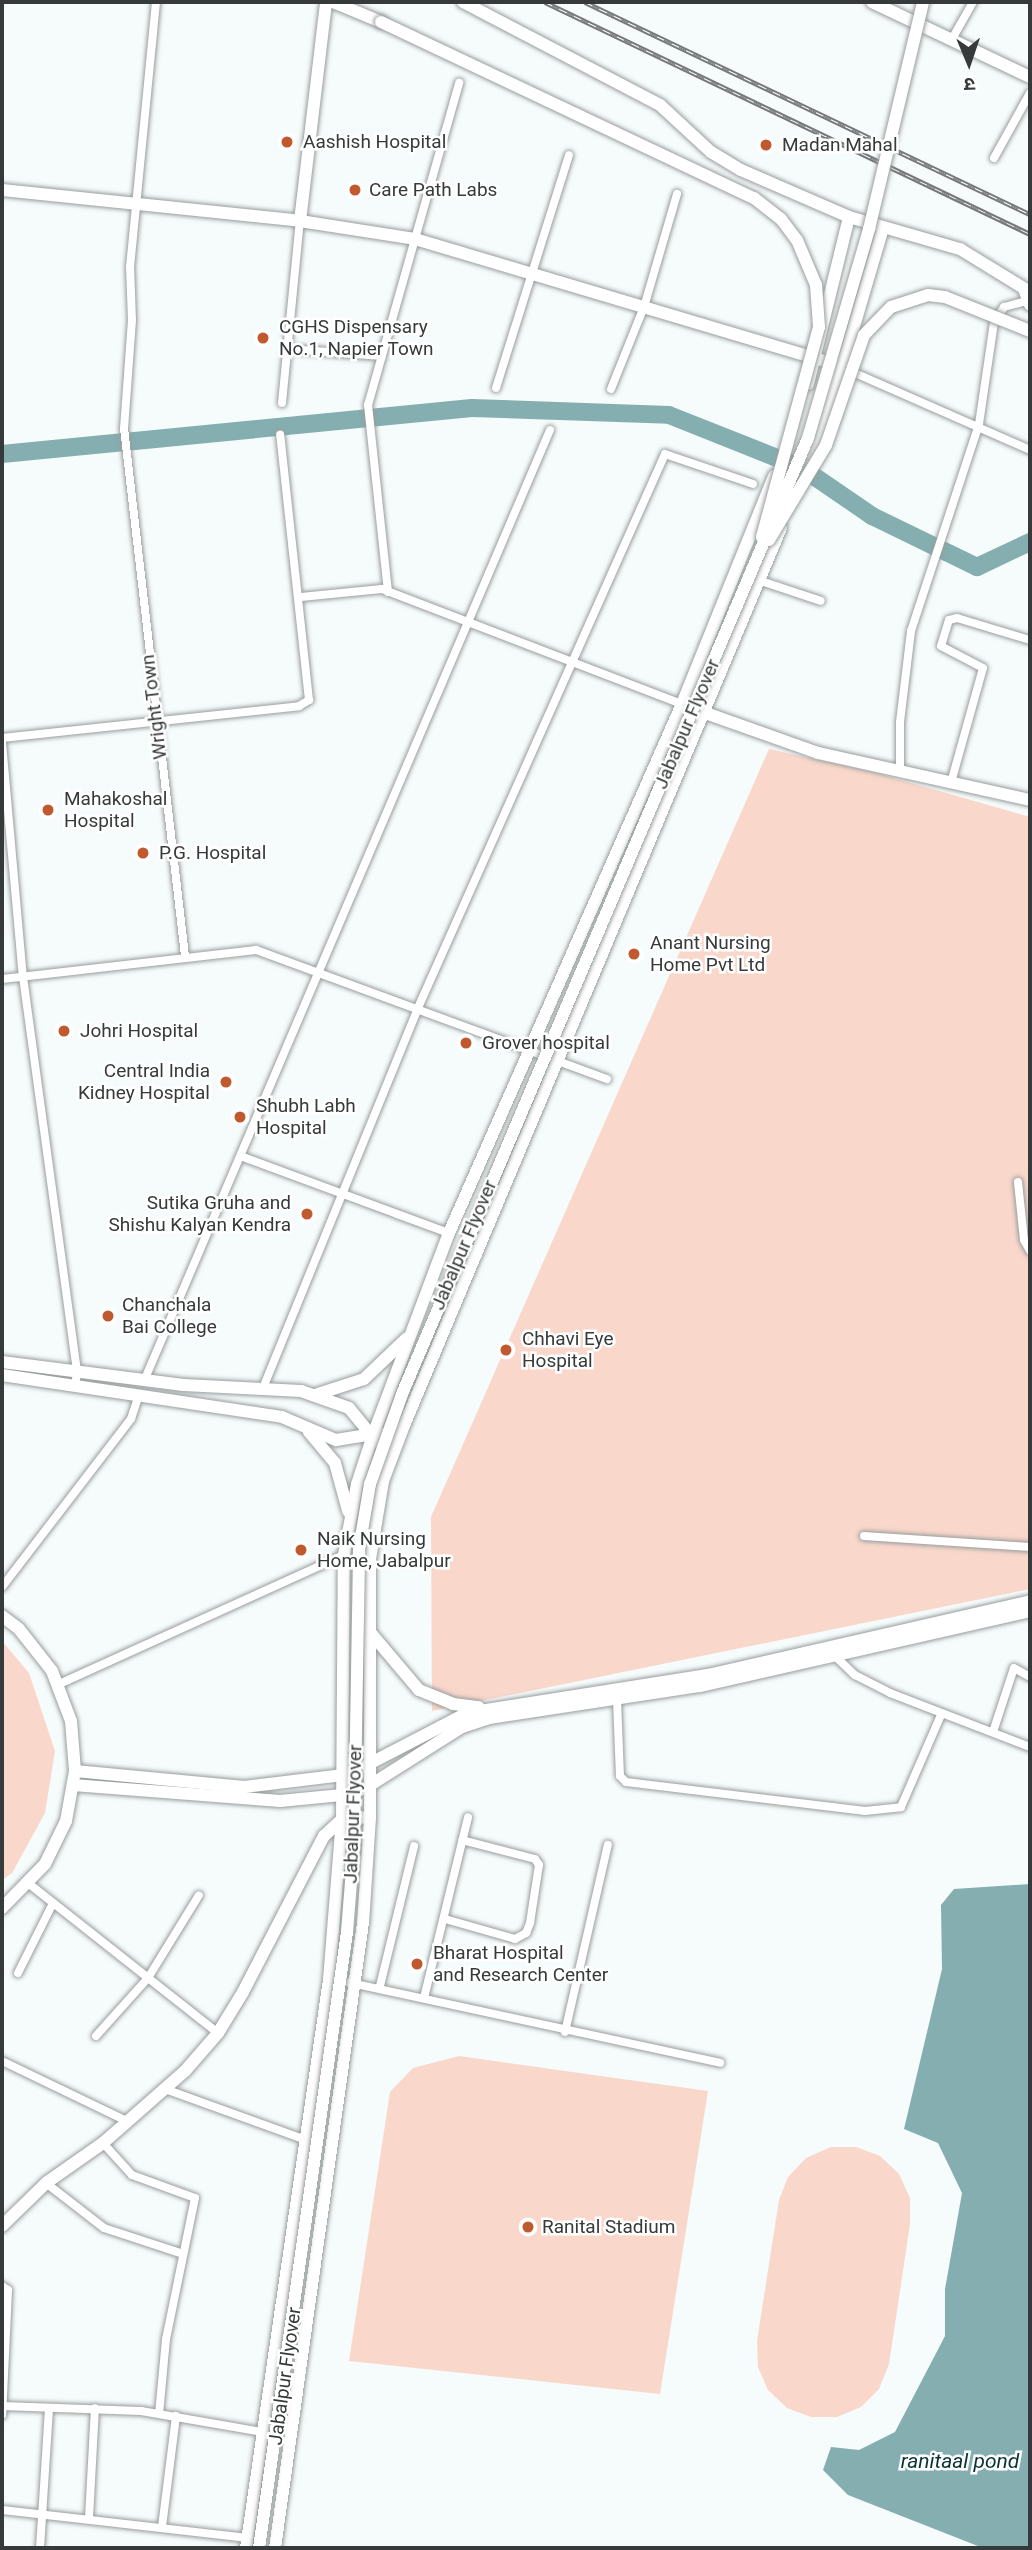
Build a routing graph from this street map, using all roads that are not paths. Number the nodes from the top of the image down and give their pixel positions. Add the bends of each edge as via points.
1 (156, 2) edge
2 (326, 2) edge
3 (333, 2) edge
4 (463, 2) edge
5 (872, 2) edge
6 (923, 2) edge
7 (973, 2) edge
8 (952, 39) junction
9 (1030, 77) edge
10 (459, 83) dead end
11 (1030, 93) edge
12 (569, 155) dead end
13 (994, 158) dead end
14 (2, 190) edge
15 (677, 194) dead end
16 (137, 202) junction
17 (849, 217) junction
18 (300, 221) junction
19 (883, 228) junction
20 (415, 239) junction
21 (531, 274) junction
22 (1028, 297) edge
23 (644, 307) junction
24 (1030, 331) edge
25 (288, 349) junction
26 (382, 356) junction
27 (818, 359) junction
28 (842, 367) junction
29 (496, 388) dead end
30 (611, 389) dead end
31 (282, 403) dead end
32 (979, 424) junction
33 (550, 430) dead end
34 (280, 435) dead end
35 (1030, 450) edge
36 (753, 484) dead end
37 (762, 546) junction
38 (758, 580) junction
39 (388, 592) junction
40 (301, 597) junction
41 (821, 601) dead end
42 (467, 625) junction
43 (1030, 639) edge
44 (570, 660) junction
45 (682, 704) junction
46 (706, 713) junction
47 (155, 720) junction
48 (2, 741) edge
49 (900, 770) junction
50 (952, 779) junction
51 (1030, 800) edge
52 (185, 956) junction
53 (319, 974) junction
54 (23, 977) junction
55 (2, 979) edge
56 (417, 1010) junction
57 (531, 1051) junction
58 (558, 1063) junction
59 (607, 1079) dead end
60 (243, 1157) junction
61 (1018, 1182) dead end
62 (344, 1191) junction
63 (449, 1233) junction
64 (1030, 1251) edge
65 (407, 1338) junction
66 (2, 1362) edge
67 (2, 1375) edge
68 (76, 1380) junction
69 (144, 1381) junction
70 (263, 1388) junction
71 (314, 1394) junction
72 (139, 1395) junction
73 (403, 1428) junction
74 (309, 1432) junction
75 (373, 1435) junction
76 (389, 1465) junction
77 (349, 1518) junction
78 (864, 1535) dead end
79 (1030, 1547) edge
80 (344, 1555) junction
81 (2, 1587) edge
82 (1030, 1601) edge
83 (1030, 1611) edge
84 (2, 1616) edge
85 (369, 1632) junction
86 (834, 1655) junction
87 (1030, 1677) edge
88 (57, 1685) junction
89 (617, 1699) junction
90 (490, 1709) junction
91 (941, 1715) junction
92 (993, 1732) junction
93 (1030, 1747) edge
94 (369, 1764) junction
95 (343, 1775) junction
96 (74, 1778) junction
97 (369, 1787) junction
98 (342, 1795) junction
99 (370, 1817) junction
100 (468, 1817) dead end
101 (342, 1819) junction
102 (462, 1840) junction
103 (608, 1845) dead end
104 (414, 1846) dead end
105 (28, 1884) junction
106 (199, 1895) dead end
107 (53, 1903) junction
108 (2, 1908) edge
109 (445, 1919) junction
110 (18, 1973) dead end
111 (148, 1978) junction
112 (329, 1980) junction
113 (357, 1982) junction
114 (380, 1986) junction
115 (425, 1998) junction
116 (565, 2032) junction
117 (218, 2033) junction
118 (96, 2036) dead end
119 (2, 2061) edge
120 (720, 2063) dead end
121 (165, 2089) junction
122 (129, 2122) junction
123 (303, 2139) junction
124 (103, 2143) junction
125 (46, 2183) junction
126 (2, 2226) edge
127 (183, 2254) junction
128 (2, 2286) edge
129 (275, 2353) junction
130 (301, 2358) junction
131 (49, 2408) junction
132 (95, 2408) junction
133 (2, 2409) edge
134 (159, 2414) junction
135 (176, 2416) junction
136 (263, 2432) junction
137 (2, 2510) edge
138 (41, 2513) junction
139 (89, 2518) junction
140 (162, 2527) junction
141 (247, 2543) edge
142 (40, 2548) edge
143 (259, 2548) edge
144 (275, 2548) edge

1 - 16 street, Wright Town
2 - 18 main road
3 - 37 main road, bridge via 754,198 781,219 797,240 816,285 819,327 801,405 763,523
4 - 17 main road via 660,105 726,162
5 - 8 main road
6 - 37 main road, Jabalpur Flyover, bridge via 832,364 808,438
7 - 8 street
8 - 9 main road
10 - 20 street
11 - 13 street
12 - 21 street
14 - 16 main road
15 - 23 street
16 - 18 main road
16 - 47 street, Wright Town via 124,428
17 - 19 main road
17 - 27 main road
18 - 20 main road
18 - 25 street
19 - 22 main road via 960,249
19 - 28 main road
20 - 21 main road
20 - 26 street
21 - 23 main road
21 - 29 street
22 - 32 street via 1004,307 994,322
23 - 27 main road
23 - 30 street
24 - 37 main road, bridge via 945,297 928,295 891,307 864,335 826,444 775,536
25 - 26 street
25 - 31 street
26 - 39 street via 368,405
27 - 28 main road
27 - 45 main road, bridge
28 - 32 street
28 - 38 main road, bridge
32 - 35 street
32 - 49 street via 911,631 900,722
33 - 42 street
34 - 40 street
36 - 44 street via 665,454
37 - 143 main road, Jabalpur Flyover, bridge via 412,1368 370,1483 359,1549 354,1845 347,1932
38 - 41 street
38 - 46 main road
39 - 40 street
39 - 42 street
40 - 47 street via 309,700 299,706
42 - 44 street
42 - 53 street
43 - 50 street via 957,618 949,620 941,646 983,668
44 - 45 street
44 - 56 street
45 - 46 main road
45 - 57 main road
46 - 49 main road via 765,737
46 - 58 main road
47 - 48 street
47 - 52 street, Wright Town
48 - 54 street
49 - 50 main road
50 - 51 main road
52 - 53 street via 256,950
52 - 54 street
53 - 56 street
53 - 60 street
54 - 55 street
54 - 68 street
56 - 57 street
56 - 62 street
57 - 58 street
57 - 63 main road
58 - 59 street
58 - 73 main road
60 - 62 street
60 - 69 street
61 - 64 street via 1024,1240
62 - 63 street
62 - 70 street
63 - 65 main road
65 - 71 main road via 364,1379 340,1390
65 - 75 main road
66 - 68 main road
67 - 68 main road
68 - 69 main road
68 - 72 main road
69 - 70 main road
70 - 71 main road
71 - 75 main road via 349,1408
72 - 74 main road via 282,1418
72 - 81 street via 131,1419
73 - 75 main road
73 - 76 main road
74 - 75 main road via 337,1440
74 - 77 main road via 335,1464
75 - 76 main road
75 - 77 main road
76 - 85 main road via 370,1559
77 - 80 main road
78 - 79 street
80 - 88 street
80 - 95 main road
82 - 90 main road via 708,1675
83 - 86 main road
84 - 88 main road via 19,1629
85 - 90 main road via 419,1690 453,1704
85 - 94 main road
86 - 89 main road via 700,1686
86 - 91 street via 855,1675
87 - 92 street via 1014,1668
88 - 96 main road via 71,1721
89 - 91 street via 620,1776 626,1782 865,1811 901,1807
89 - 97 main road via 530,1710 462,1727
90 - 94 main road via 447,1721
91 - 92 street
92 - 93 street
94 - 95 main road
94 - 97 main road
95 - 96 main road via 244,1787
95 - 98 main road
96 - 98 main road via 280,1801
96 - 105 main road via 66,1821 45,1864
97 - 98 main road
97 - 99 main road
98 - 101 main road
99 - 101 main road
99 - 113 main road
100 - 102 street
101 - 112 main road
101 - 117 main road via 324,1836
102 - 109 street
102 - 109 street via 535,1859 539,1865 530,1923 526,1933 515,1939
103 - 116 street
104 - 114 street
105 - 107 street
105 - 108 main road
106 - 111 street
107 - 110 street
107 - 111 street
109 - 115 street
111 - 117 street
111 - 118 street
112 - 113 street
112 - 123 main road
113 - 114 street
113 - 130 main road
114 - 115 street
115 - 116 street
116 - 120 street
117 - 121 main road
119 - 122 street
121 - 122 main road
121 - 123 street
122 - 124 main road
123 - 129 main road
124 - 125 main road
124 - 127 street via 132,2175 195,2198
125 - 126 main road
125 - 127 street via 104,2228
127 - 134 street via 162,2362
128 - 133 street via 8,2290
129 - 130 main road
129 - 136 main road
130 - 144 main road
131 - 132 street
131 - 133 street
131 - 138 street
132 - 134 street
132 - 139 street
134 - 135 street
135 - 136 street
135 - 140 street
136 - 141 main road
137 - 138 street
138 - 139 street
138 - 142 street
139 - 140 street
140 - 141 street

